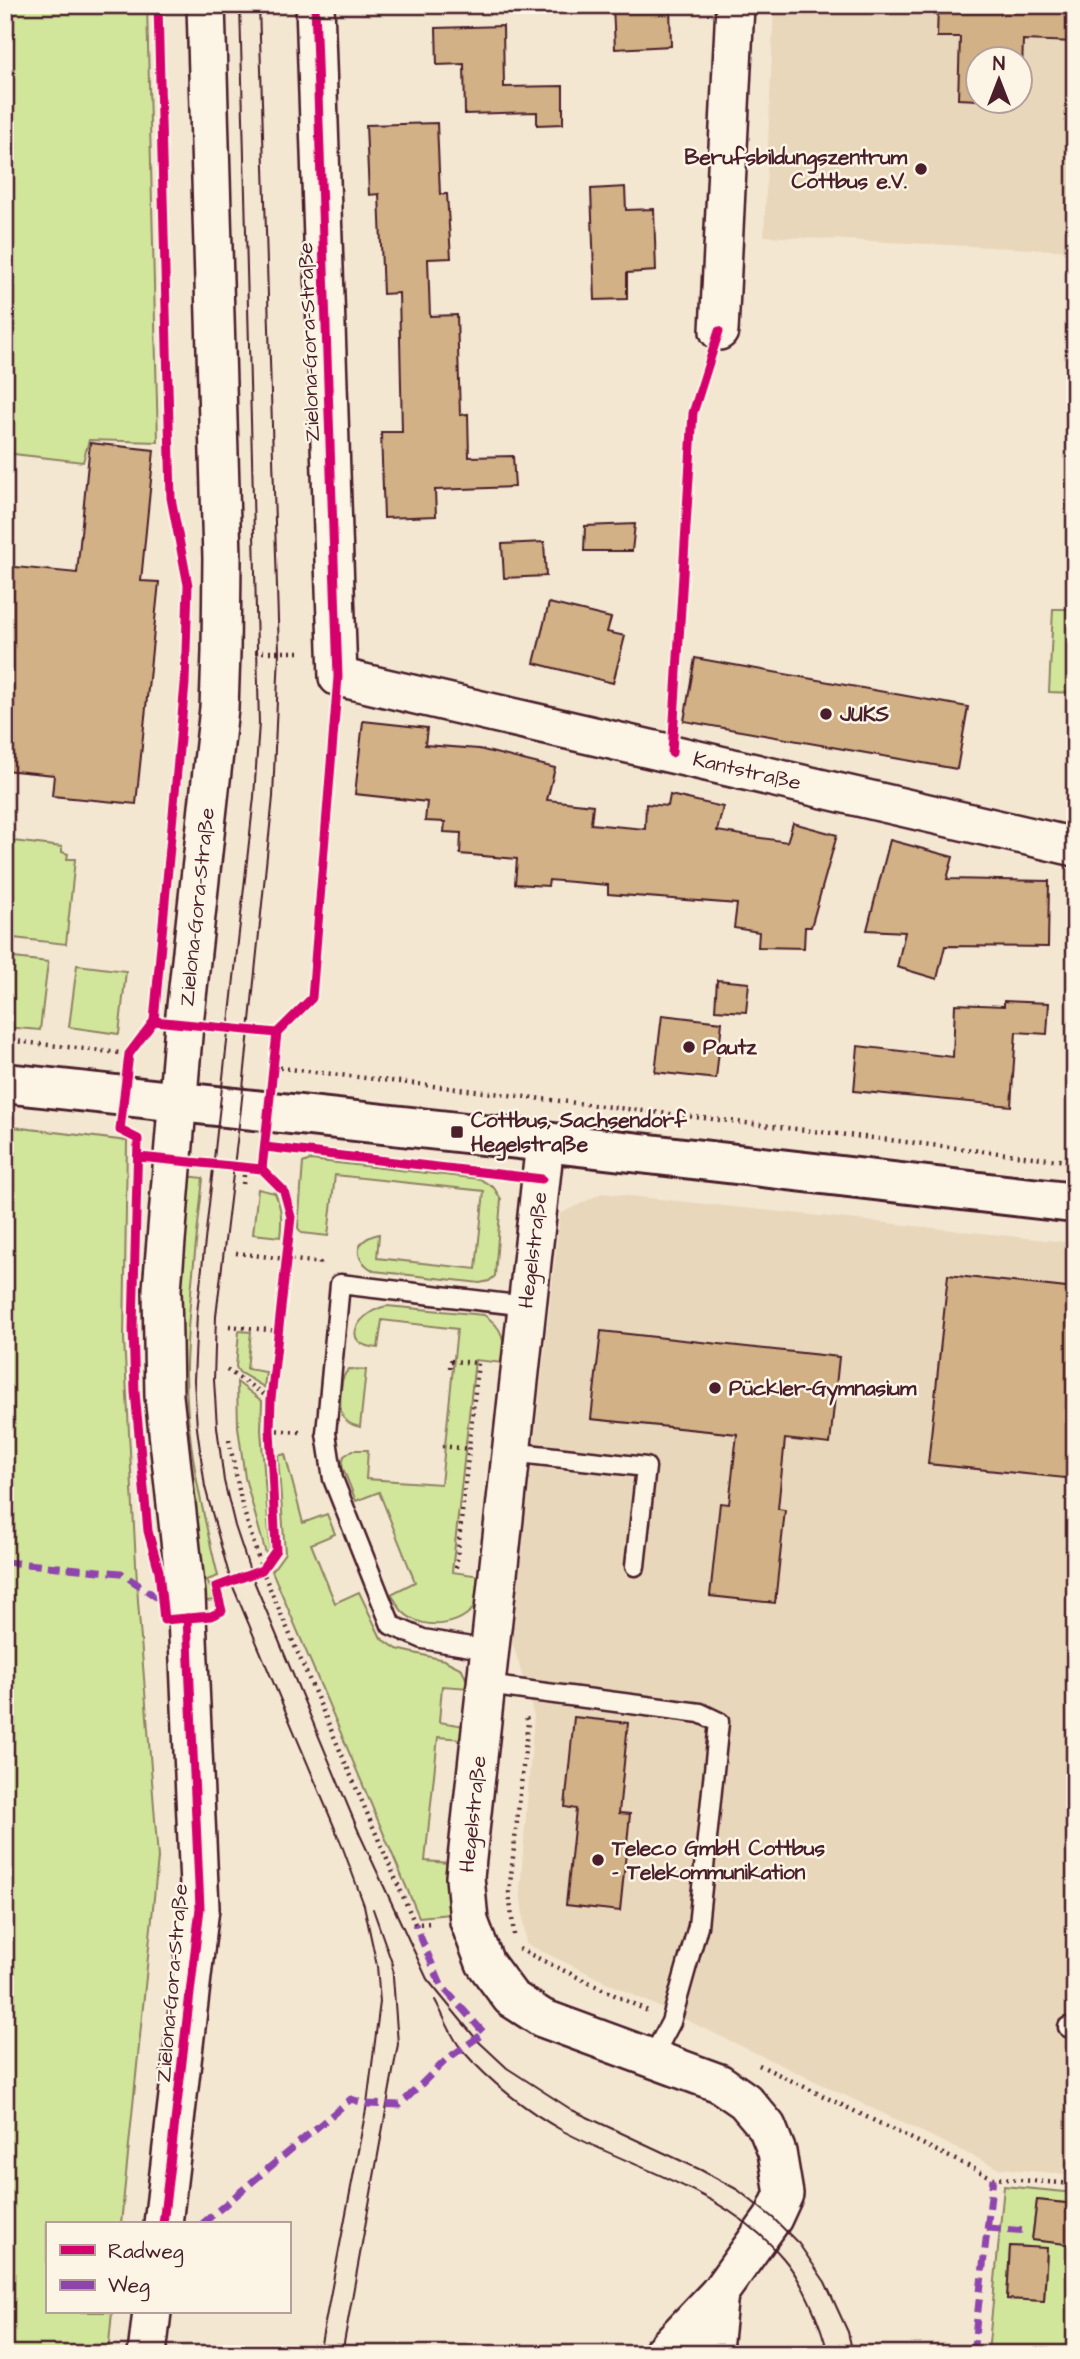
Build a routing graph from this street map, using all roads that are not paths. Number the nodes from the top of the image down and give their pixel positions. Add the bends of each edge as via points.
1 (206, 5) edge
2 (315, 5) edge
3 (734, 5) edge
4 (719, 331) dead end
5 (338, 677) joint
6 (1075, 847) edge
7 (5, 1083) edge
8 (177, 1101) junction
9 (545, 1142) junction
10 (1075, 1203) edge
11 (526, 1306) junction
12 (510, 1452) junction
13 (635, 1566) dead end
14 (489, 1650) junction
15 (501, 1688) junction
16 (652, 2058) junction
17 (163, 2222) edge
18 (719, 2293) junction
19 (152, 2314) edge
20 (147, 2354) edge
21 (661, 2354) edge
22 (715, 2354) edge

1 - 8 street, Zielona-Gora-Straße via 221,652
2 - 5 street, Zielona-Gora-Straße
3 - 4 street
5 - 6 street, Kantstraße
7 - 8 street
8 - 9 street
8 - 17 street, Zielona-Gora-Straße via 162,1289 164,1396 186,1594 200,1908
9 - 10 street
9 - 11 street, Hegelstraße
11 - 12 street, Hegelstraße
11 - 14 lane via 340,1284 326,1433 331,1468 391,1625 423,1639
12 - 13 lane via 646,1467
12 - 14 street, Hegelstraße
14 - 15 street, Hegelstraße
15 - 16 street, Hegelstraße via 466,1877 469,1921 485,1962 511,1998 542,2018
15 - 16 lane via 700,1713 719,1722 698,1926 671,2022
16 - 18 street, Hegelstraße via 719,2083 745,2101 767,2127 777,2152 784,2194 773,2218
18 - 21 street, Hegelstraße
18 - 22 street, Hegelstraße
19 - 20 street

